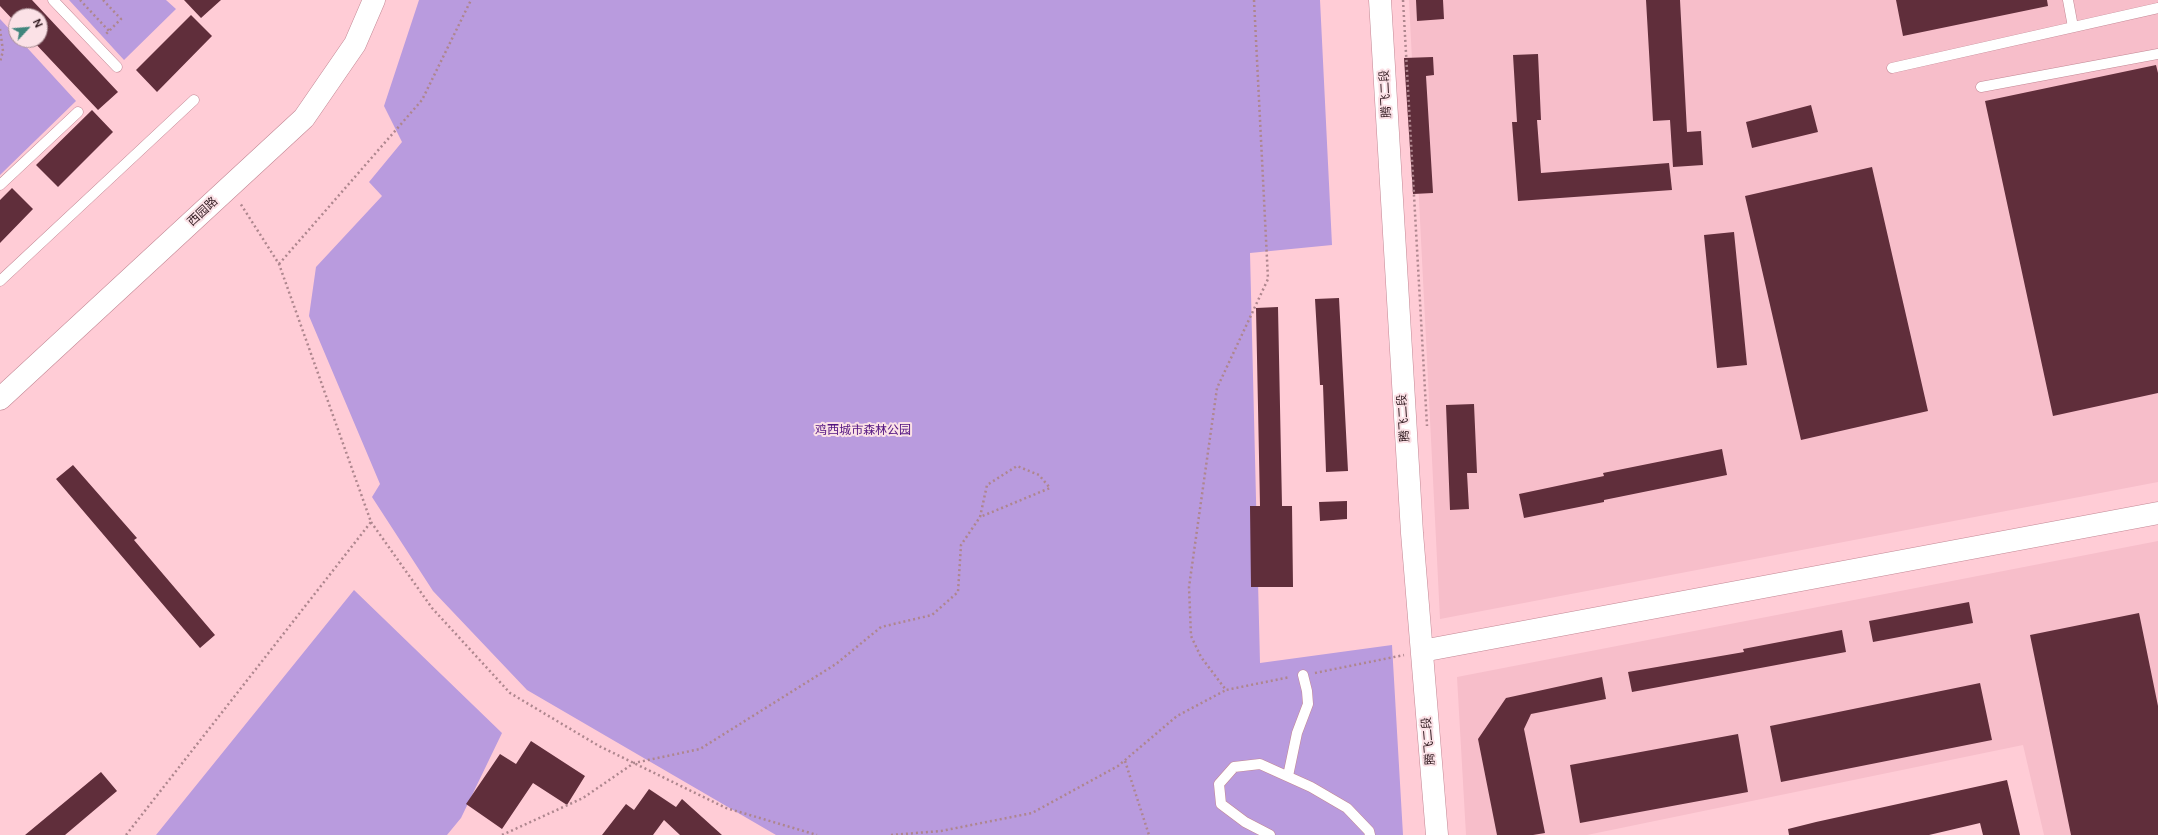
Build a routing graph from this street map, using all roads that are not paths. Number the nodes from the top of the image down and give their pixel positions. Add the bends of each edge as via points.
1 (53, 0) edge
2 (374, 0) edge
3 (1380, 0) edge
4 (2068, 0) edge
5 (2158, 8) edge
6 (2073, 27) junction
7 (2158, 54) edge
8 (117, 67) dead end
9 (1892, 68) dead end
10 (1981, 87) dead end
11 (194, 100) dead end
12 (78, 112) dead end
13 (0, 185) edge
14 (0, 281) edge
15 (0, 399) edge
16 (2158, 513) edge
17 (1422, 651) junction
18 (1303, 675) road end
19 (1288, 776) junction
20 (1270, 835) edge
21 (1370, 835) edge
22 (1437, 835) edge

1 - 8 lane
2 - 15 street, 西园路 via 355,44 304,118
3 - 17 street, 腾飞二段 via 1412,533
4 - 6 lane
5 - 6 lane
6 - 9 lane
7 - 10 lane
11 - 14 lane
12 - 13 lane
16 - 17 street
17 - 22 street, 腾飞二段
18 - 19 lane via 1308,704 1297,733
19 - 20 lane via 1260,764 1234,767 1220,784 1222,804 1245,822
19 - 21 lane via 1347,808

